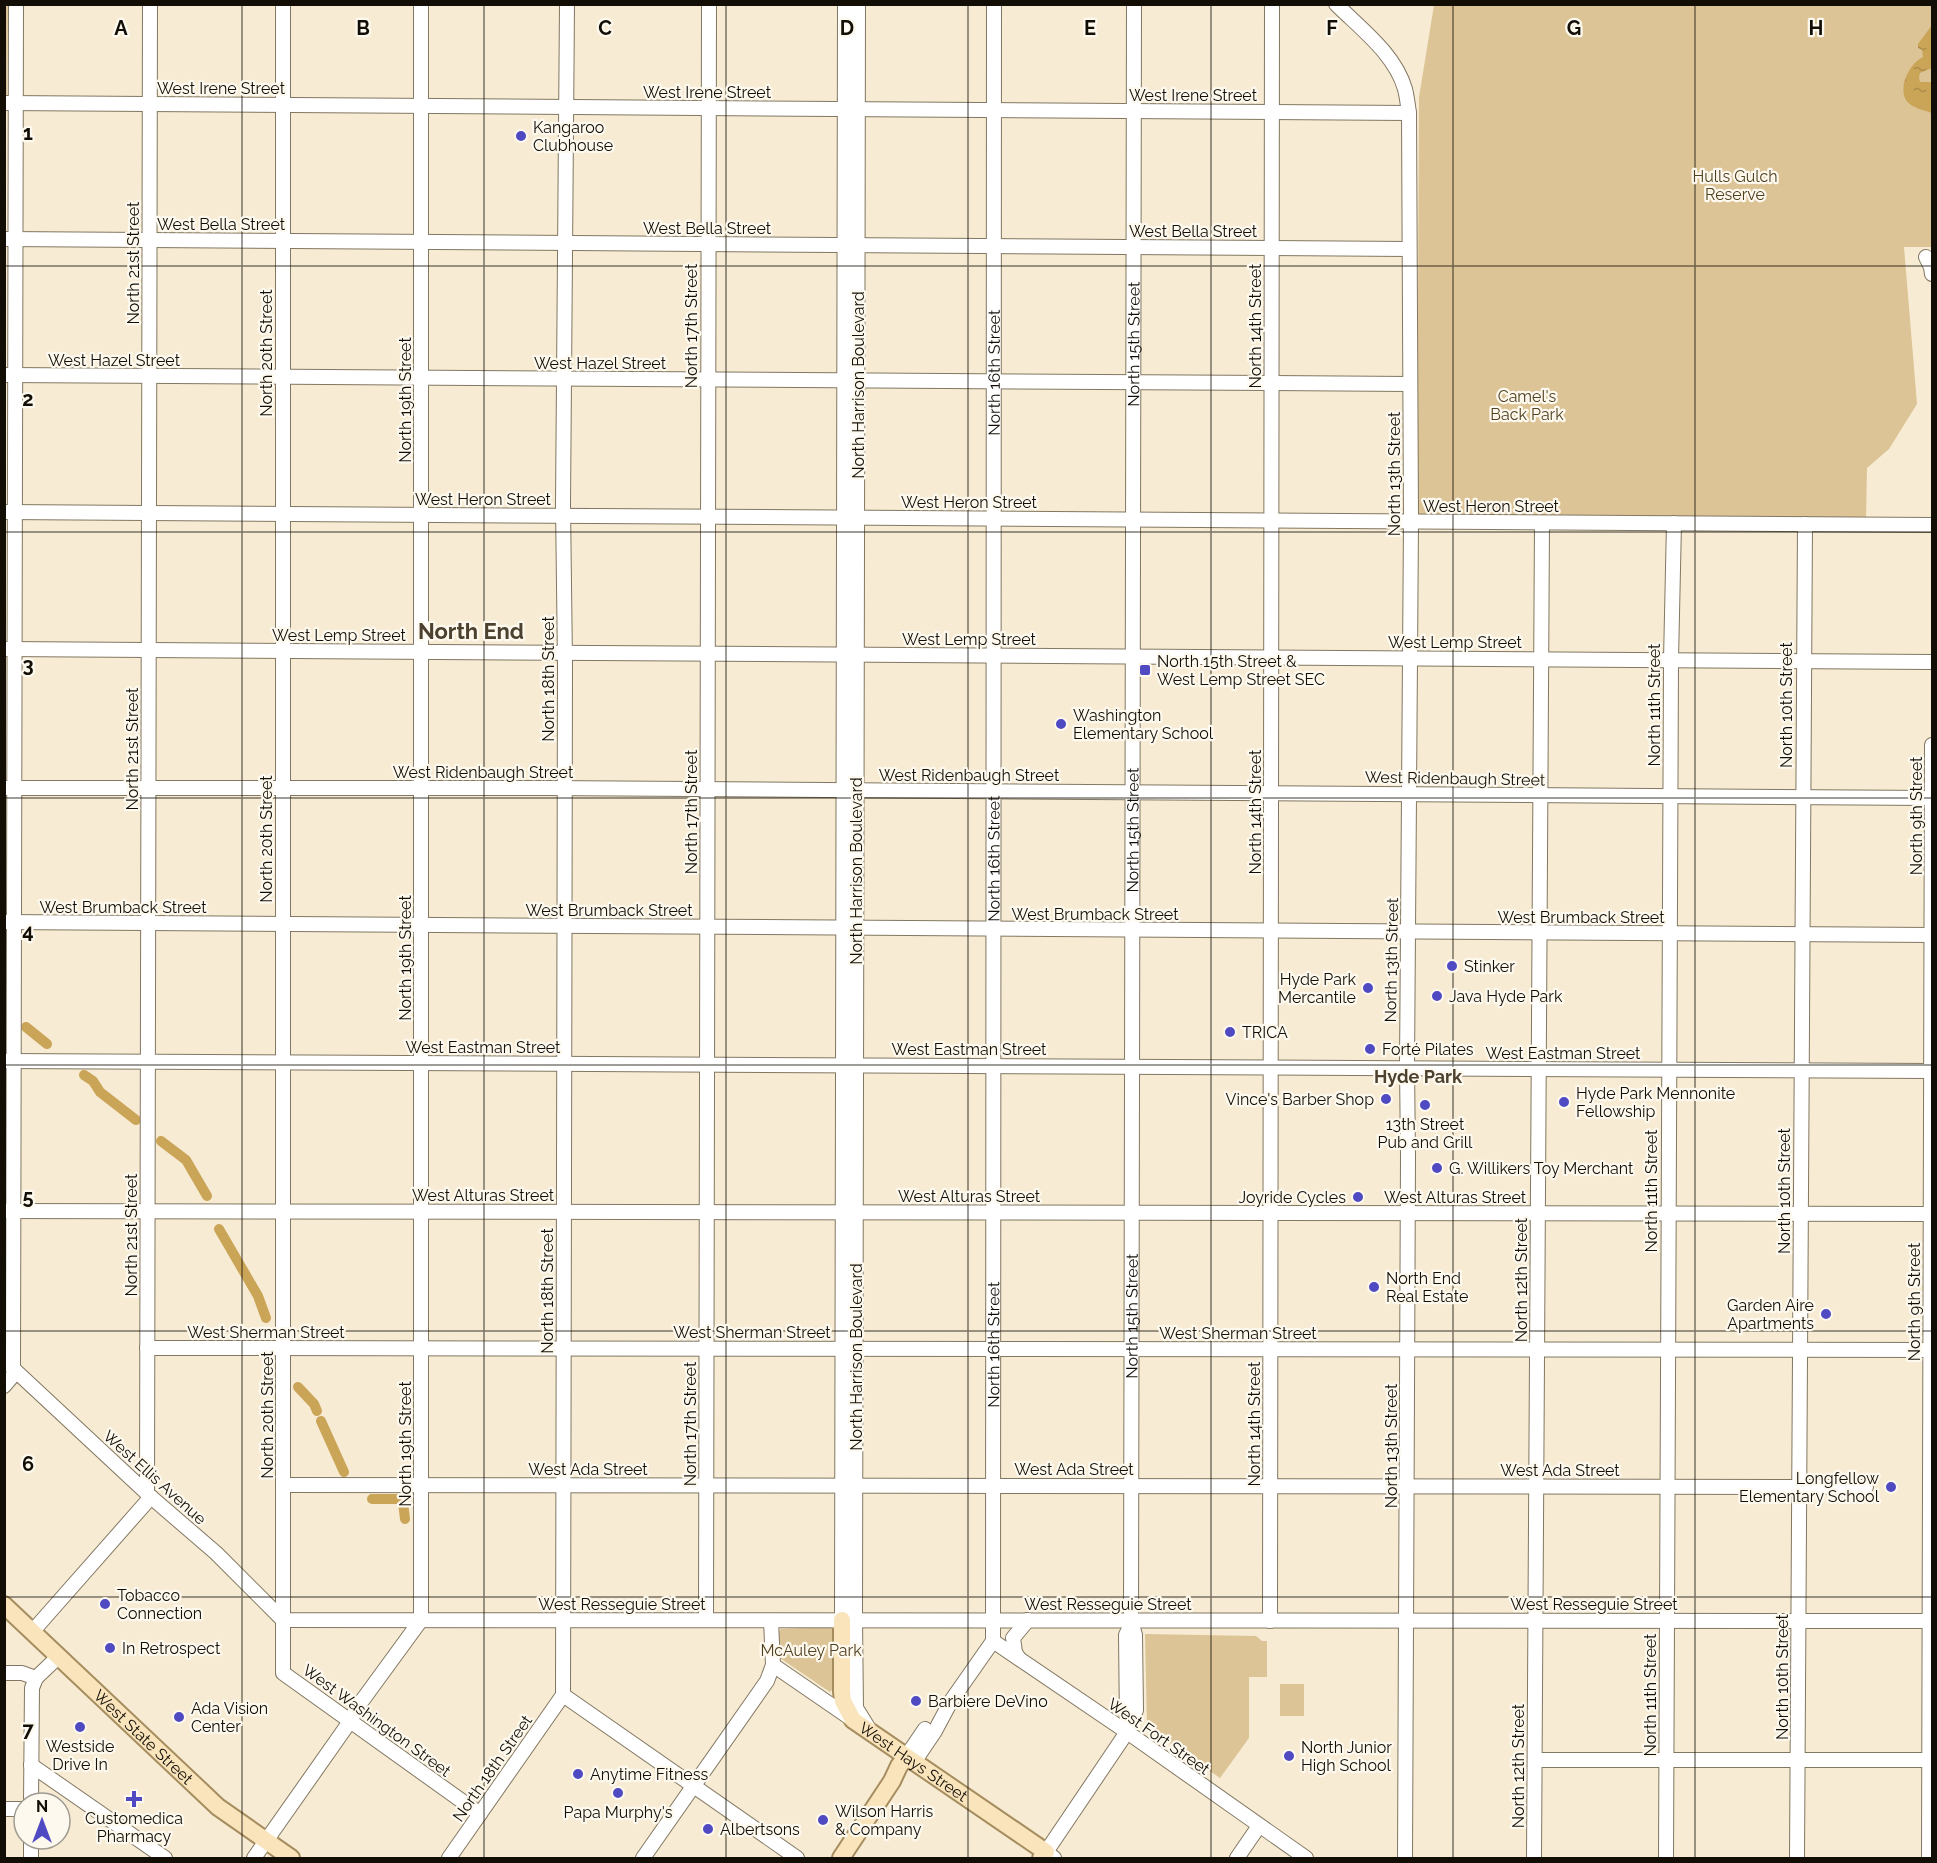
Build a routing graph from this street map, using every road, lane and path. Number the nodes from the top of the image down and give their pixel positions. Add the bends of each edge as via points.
1 (16, 4) edge
2 (150, 4) edge
3 (283, 4) edge
4 (421, 4) edge
5 (567, 4) edge
6 (709, 4) edge
7 (845, 4) edge
8 (858, 4) edge
9 (994, 4) edge
10 (1134, 4) edge
11 (1272, 4) edge
12 (1336, 4) edge
13 (10, 103) edge
14 (150, 104) junction
15 (283, 105) junction
16 (422, 106) junction
17 (567, 107) junction
18 (709, 108) junction
19 (852, 109) junction
20 (994, 110) junction
21 (1135, 111) junction
22 (1272, 112) junction
23 (1409, 113) junction
24 (10, 239) edge
25 (149, 240) junction
26 (283, 241) junction
27 (422, 242) junction
28 (565, 243) junction
29 (708, 244) junction
30 (852, 245) junction
31 (994, 246) junction
32 (1134, 247) junction
33 (1272, 248) junction
34 (1409, 249) junction
35 (1926, 257) dead end
36 (1932, 274) edge
37 (10, 375) edge
38 (149, 376) junction
39 (283, 377) junction
40 (422, 378) junction
41 (564, 379) junction
42 (707, 380) junction
43 (852, 381) junction
44 (994, 382) junction
45 (1134, 383) junction
46 (1272, 384) junction
47 (1410, 384) junction
48 (10, 512) edge
49 (149, 513) junction
50 (283, 514) junction
51 (421, 515) junction
52 (563, 516) junction
53 (709, 517) junction
54 (851, 518) junction
55 (994, 519) junction
56 (1134, 520) junction
57 (1272, 521) junction
58 (1411, 522) junction
59 (1542, 523) junction
60 (1674, 523) junction
61 (1804, 524) junction
62 (1932, 525) edge
63 (9, 649) edge
64 (148, 650) junction
65 (283, 651) junction
66 (422, 652) junction
67 (565, 653) junction
68 (708, 654) junction
69 (850, 655) junction
70 (993, 656) junction
71 (1133, 657) junction
72 (1272, 658) junction
73 (1410, 659) junction
74 (1541, 660) junction
75 (1671, 660) junction
76 (1803, 661) junction
77 (1932, 662) edge
78 (1932, 745) edge
79 (9, 788) edge
80 (148, 788) junction
81 (283, 788) junction
82 (422, 788) junction
83 (565, 789) junction
84 (707, 790) junction
85 (850, 790) junction
86 (993, 792) junction
87 (1132, 792) junction
88 (1271, 793) junction
89 (1410, 794) junction
90 (1540, 796) junction
91 (1670, 796) junction
92 (1802, 797) junction
93 (1932, 798) edge
94 (9, 922) edge
95 (148, 923) junction
96 (283, 924) junction
97 (422, 925) junction
98 (564, 926) junction
99 (707, 927) junction
100 (849, 928) junction
101 (993, 929) junction
102 (1132, 930) junction
103 (1271, 932) junction
104 (1408, 933) junction
105 (1539, 933) junction
106 (1669, 934) junction
107 (1802, 934) junction
108 (1932, 935) edge
109 (9, 1061) edge
110 (147, 1061) junction
111 (283, 1062) junction
112 (422, 1063) junction
113 (564, 1064) junction
114 (707, 1065) junction
115 (850, 1065) junction
116 (993, 1066) junction
117 (1132, 1067) junction
118 (1271, 1067) junction
119 (1407, 1067) junction
120 (1539, 1069) junction
121 (1669, 1070) junction
122 (1801, 1070) junction
123 (1932, 1071) edge
124 (9, 1211) edge
125 (147, 1211) junction
126 (283, 1212) junction
127 (421, 1212) junction
128 (564, 1212) junction
129 (706, 1212) junction
130 (850, 1212) junction
131 (992, 1212) junction
132 (1131, 1213) junction
133 (1270, 1213) junction
134 (1408, 1213) junction
135 (1538, 1213) junction
136 (1668, 1213) junction
137 (1800, 1214) junction
138 (1932, 1214) edge
139 (147, 1348) junction
140 (283, 1349) junction
141 (421, 1349) junction
142 (564, 1349) junction
143 (706, 1349) junction
144 (850, 1349) junction
145 (992, 1349) junction
146 (1131, 1349) junction
147 (1270, 1349) junction
148 (1407, 1350) junction
149 (1537, 1350) junction
150 (1667, 1350) junction
151 (1800, 1350) junction
152 (1931, 1350) edge
153 (11, 1367) edge
154 (4, 1386) edge
155 (283, 1485) junction
156 (421, 1485) junction
157 (564, 1485) junction
158 (706, 1485) junction
159 (849, 1485) junction
160 (992, 1485) junction
161 (1131, 1485) junction
162 (1270, 1486) junction
163 (1407, 1486) junction
164 (1536, 1486) junction
165 (1667, 1486) junction
166 (1799, 1487) junction
167 (1866, 1487) dead end
168 (1931, 1487) edge
169 (149, 1495) junction
170 (4, 1605) edge
171 (283, 1620) junction
172 (421, 1620) junction
173 (564, 1620) junction
174 (706, 1620) junction
175 (849, 1620) junction
176 (992, 1620) junction
177 (1028, 1620) junction
178 (1131, 1620) junction
179 (1270, 1620) junction
180 (771, 1621) junction
181 (1406, 1621) junction
182 (1535, 1621) junction
183 (1666, 1621) junction
184 (1799, 1621) junction
185 (1931, 1621) edge
186 (32, 1632) junction
187 (993, 1641) junction
188 (58, 1657) junction
189 (1019, 1659) junction
190 (773, 1665) junction
191 (4, 1673) edge
192 (283, 1673) joint
193 (36, 1678) junction
194 (563, 1695) junction
195 (351, 1720) junction
196 (853, 1720) junction
197 (1127, 1732) junction
198 (872, 1734) junction
199 (910, 1760) junction
200 (1535, 1760) junction
201 (1666, 1760) junction
202 (1798, 1760) junction
203 (1931, 1760) edge
204 (31, 1765) junction
205 (693, 1786) junction
206 (31, 1791) edge
207 (480, 1814) junction
208 (1259, 1826) junction
209 (266, 1841) junction
210 (1047, 1856) edge
211 (165, 1858) edge
212 (254, 1858) edge
213 (291, 1858) edge
214 (449, 1858) edge
215 (643, 1858) edge
216 (797, 1858) edge
217 (841, 1858) edge
218 (1237, 1858) edge
219 (1306, 1858) edge
220 (1405, 1858) edge
221 (1534, 1858) edge
222 (1666, 1858) edge
223 (1797, 1858) edge
224 (1929, 1858) edge

1 - 13 street
2 - 14 street, North 21st Street
3 - 15 street, North 20th Street
4 - 16 street, North 19th Street
5 - 17 street, North 18th Street
6 - 18 street, North 17th Street
7 - 19 street, North Harrison Boulevard
8 - 19 street, North Harrison Boulevard
9 - 20 street, North 16th Street
10 - 21 street, North 15th Street
11 - 22 street, North 14th Street
12 - 23 street, North 13th Street via 1386,54 1405,89
13 - 14 street, West Irene Street
13 - 24 street
14 - 15 street, West Irene Street
14 - 25 street, North 21st Street
15 - 16 street, West Irene Street
15 - 26 street, North 20th Street
16 - 17 street, West Irene Street
16 - 27 street, North 19th Street
17 - 18 street, West Irene Street
17 - 28 street, North 18th Street
18 - 19 street, West Irene Street
18 - 29 street, North 17th Street
19 - 20 street, West Irene Street
19 - 30 street, North Harrison Boulevard
20 - 21 street, West Irene Street
20 - 31 street, North 16th Street
21 - 22 street, West Irene Street
21 - 32 street, North 15th Street
22 - 23 street, West Irene Street
22 - 33 street, North 14th Street
23 - 34 street, North 13th Street
24 - 25 street, West Bella Street
24 - 37 street
25 - 26 street, West Bella Street
25 - 38 street, North 21st Street
26 - 27 street, West Bella Street
26 - 39 street, North 20th Street
27 - 28 street, West Bella Street
27 - 40 street, North 19th Street
28 - 29 street, West Bella Street
28 - 41 street, North 18th Street
29 - 30 street, West Bella Street
29 - 42 street, North 17th Street
30 - 31 street, West Bella Street
30 - 43 street, North Harrison Boulevard
31 - 32 street, West Bella Street
31 - 44 street, North 16th Street
32 - 33 street, West Bella Street
32 - 45 street, North 15th Street
33 - 34 street, West Bella Street
33 - 46 street, North 14th Street
34 - 47 street, North 13th Street
35 - 36 street
37 - 38 street, West Hazel Street
37 - 48 street
38 - 39 street, West Hazel Street
38 - 49 street, North 21st Street
39 - 40 street, West Hazel Street
39 - 50 street, North 20th Street
40 - 41 street, West Hazel Street
40 - 51 street, North 19th Street
41 - 42 street, West Hazel Street
41 - 52 street, North 18th Street
42 - 43 street, West Hazel Street
42 - 53 street, North 17th Street
43 - 44 street, West Hazel Street
43 - 54 street, North Harrison Boulevard
44 - 45 street, West Hazel Street
44 - 55 street, North 16th Street
45 - 46 street, West Hazel Street
45 - 56 street, North 15th Street
46 - 47 street, West Hazel Street
46 - 57 street, North 14th Street
47 - 58 street, North 13th Street
48 - 49 street, West Heron Street
48 - 63 street
49 - 50 street, West Heron Street
49 - 64 street, North 21st Street
50 - 51 street, West Heron Street
50 - 65 street, North 20th Street
51 - 52 street, West Heron Street
51 - 66 street, North 19th Street
52 - 53 street, West Heron Street
52 - 67 street, North 18th Street
53 - 54 street, West Heron Street
53 - 68 street, North 17th Street
54 - 55 street, West Heron Street
54 - 69 street, North Harrison Boulevard
55 - 56 street, West Heron Street
55 - 70 street, North 16th Street
56 - 57 street, West Heron Street
56 - 71 street, North 15th Street
57 - 58 street, West Heron Street
57 - 72 street, North 14th Street
58 - 59 street, West Heron Street
58 - 73 street, North 13th Street
59 - 60 street, West Heron Street
59 - 74 street, North 12th Street
60 - 61 street, West Heron Street
60 - 75 street, North 11th Street
61 - 62 street, West Heron Street
61 - 76 street, North 10th Street
63 - 64 street, West Lemp Street
63 - 79 street
64 - 65 street, West Lemp Street
64 - 80 street, North 21st Street
65 - 66 street, West Lemp Street
65 - 81 street, North 20th Street
66 - 67 street, West Lemp Street
66 - 82 street, North 19th Street
67 - 68 street, West Lemp Street
67 - 83 street, North 18th Street
68 - 69 street, West Lemp Street
68 - 84 street, North 17th Street
69 - 70 street, West Lemp Street
69 - 85 street, North Harrison Boulevard
70 - 71 street, West Lemp Street
70 - 86 street, North 16th Street
71 - 72 street, West Lemp Street
71 - 87 street, North 15th Street
72 - 73 street, West Lemp Street
72 - 88 street, North 14th Street
73 - 74 street, West Lemp Street
73 - 89 street, North 13th Street
74 - 75 street, West Lemp Street
74 - 90 street, North 12th Street
75 - 76 street, West Lemp Street
75 - 91 street, North 11th Street
76 - 77 street, West Lemp Street
76 - 92 street, North 10th Street
78 - 93 street, North 9th Street
79 - 80 street, West Ridenbaugh Street
79 - 94 street
80 - 81 street, West Ridenbaugh Street
80 - 95 street, North 21st Street
81 - 82 street, West Ridenbaugh Street
81 - 96 street, North 20th Street
82 - 83 street, West Ridenbaugh Street
82 - 97 street, North 19th Street
83 - 84 street, West Ridenbaugh Street
83 - 98 street, North 18th Street
84 - 85 street, West Ridenbaugh Street
84 - 99 street, North 17th Street
85 - 86 street, West Ridenbaugh Street
85 - 100 street, North Harrison Boulevard
86 - 87 street, West Ridenbaugh Street
86 - 101 street, North 16th Street
87 - 88 street, West Ridenbaugh Street
87 - 102 street, North 15th Street
88 - 89 street, West Ridenbaugh Street
88 - 103 street, North 14th Street
89 - 90 street, West Ridenbaugh Street
89 - 104 street, North 13th Street
90 - 91 street, West Ridenbaugh Street
90 - 105 street, North 12th Street
91 - 92 street, West Ridenbaugh Street
91 - 106 street, North 11th Street
92 - 93 street, West Ridenbaugh Street
92 - 107 street, North 10th Street
93 - 108 street, North 9th Street
94 - 95 street, West Brumback Street
94 - 109 street
95 - 96 street, West Brumback Street
95 - 110 street, North 21st Street
96 - 97 street, West Brumback Street
96 - 111 street, North 20th Street
97 - 98 street, West Brumback Street
97 - 112 street, North 19th Street
98 - 99 street, West Brumback Street
98 - 113 street, North 18th Street
99 - 100 street, West Brumback Street
99 - 114 street, North 17th Street
100 - 101 street, West Brumback Street
100 - 115 street, North Harrison Boulevard
101 - 102 street, West Brumback Street
101 - 116 street, North 16th Street
102 - 103 street, West Brumback Street
102 - 117 street, North 15th Street
103 - 104 street, West Brumback Street
103 - 118 street, North 14th Street
104 - 105 street, West Brumback Street
104 - 119 street, North 13th Street
105 - 106 street, West Brumback Street
105 - 120 street, North 12th Street
106 - 107 street, West Brumback Street
106 - 121 street, North 11th Street
107 - 108 street, West Brumback Street
107 - 122 street, North 10th Street
108 - 123 street, North 9th Street
109 - 110 street, West Eastman Street
109 - 124 street
110 - 111 street, West Eastman Street
110 - 125 street, North 21st Street
111 - 112 street, West Eastman Street
111 - 126 street, North 20th Street
112 - 113 street, West Eastman Street
112 - 127 street, North 19th Street
113 - 114 street, West Eastman Street
113 - 128 street, North 18th Street
114 - 115 street, West Eastman Street
114 - 129 street, North 17th Street
115 - 116 street, West Eastman Street
115 - 130 street, North Harrison Boulevard
116 - 117 street, West Eastman Street
116 - 131 street, North 16th Street
117 - 118 street, West Eastman Street
117 - 132 street, North 15th Street
118 - 119 street, West Eastman Street
118 - 133 street, North 14th Street
119 - 120 street, West Eastman Street
119 - 134 street, North 13th Street
120 - 121 street, West Eastman Street
120 - 135 street, North 12th Street
121 - 122 street, West Eastman Street
121 - 136 street, North 11th Street
122 - 123 street, West Eastman Street
122 - 137 street, North 10th Street
123 - 138 street, North 9th Street
124 - 125 street, West Alturas Street
124 - 153 street
125 - 126 street, West Alturas Street
125 - 139 street, North 21st Street
126 - 127 street, West Alturas Street
126 - 140 street, North 20th Street
127 - 128 street, West Alturas Street
127 - 141 street, North 19th Street
128 - 129 street, West Alturas Street
128 - 142 street, North 18th Street
129 - 130 street, West Alturas Street
129 - 143 street, North 17th Street
130 - 131 street, West Alturas Street
130 - 144 street, North Harrison Boulevard
131 - 132 street, West Alturas Street
131 - 145 street, North 16th Street
132 - 133 street, West Alturas Street
132 - 146 street, North 15th Street
133 - 134 street, West Alturas Street
133 - 147 street, North 14th Street
134 - 135 street, West Alturas Street
134 - 148 street, North 13th Street
135 - 136 street, West Alturas Street
135 - 149 street, North 12th Street
136 - 137 street, West Alturas Street
136 - 150 street, North 11th Street
137 - 138 street, West Alturas Street
137 - 151 street, North 10th Street
138 - 152 street, North 9th Street
139 - 140 street, West Sherman Street
139 - 169 street, North 21st Street
140 - 141 street, West Sherman Street
140 - 155 street, North 20th Street
141 - 142 street, West Sherman Street
141 - 156 street, North 19th Street
142 - 143 street, West Sherman Street
142 - 157 street, North 18th Street
143 - 144 street, West Sherman Street
143 - 158 street, North 17th Street
144 - 145 street, West Sherman Street
144 - 159 street, North Harrison Boulevard
145 - 146 street, West Sherman Street
145 - 160 street, North 16th Street
146 - 147 street, West Sherman Street
146 - 161 street, North 15th Street
147 - 148 street, West Sherman Street
147 - 162 street, North 14th Street
148 - 149 street, West Sherman Street
148 - 163 street, North 13th Street
149 - 150 street, West Sherman Street
149 - 164 street, North 12th Street
150 - 151 street, West Sherman Street
150 - 165 street, North 11th Street
151 - 152 street, West Sherman Street
151 - 166 street, North 10th Street
152 - 168 street, North 9th Street
153 - 154 street
153 - 169 street, West Ellis Avenue
155 - 156 street, West Ada Street
155 - 171 street, North 20th Street
156 - 157 street, West Ada Street
156 - 172 street, North 19th Street
157 - 158 street, West Ada Street
157 - 173 street, North 18th Street
158 - 159 street, West Ada Street
158 - 174 street, North 17th Street
159 - 160 street, West Ada Street
159 - 175 street, North Harrison Boulevard
160 - 161 street, West Ada Street
160 - 176 street, North 16th Street
161 - 162 street, West Ada Street
161 - 178 street, North 15th Street
162 - 163 street, West Ada Street
162 - 179 street, North 14th Street
163 - 164 street, West Ada Street
163 - 181 street, North 13th Street
164 - 165 street, West Ada Street
164 - 182 street, North 12th Street
165 - 166 street, West Ada Street
165 - 183 street, North 11th Street
166 - 167 street, West Ada Street
166 - 184 street, North 10th Street
168 - 185 street, North 9th Street
169 - 171 street, West Ellis Avenue via 216,1553
169 - 186 street
170 - 186 main road, West State Street
171 - 172 street, West Resseguie Street
171 - 192 street, North 20th Street
172 - 173 street, West Resseguie Street
172 - 195 street
173 - 174 street, West Resseguie Street
173 - 194 street, North 18th Street
174 - 180 street, West Resseguie Street
175 - 176 street, West Resseguie Street
175 - 180 street, West Resseguie Street
175 - 196 main road, North Harrison Boulevard via 842,1692
175 - 198 street, North Harrison Boulevard via 856,1708
176 - 177 street, West Resseguie Street
176 - 187 street, North 16th Street
177 - 178 street, West Resseguie Street
177 - 189 street via 1012,1638
178 - 179 street, West Resseguie Street
178 - 197 street, North 15th Street via 1126,1635
179 - 181 street, West Resseguie Street
180 - 190 street
181 - 182 street, West Resseguie Street
181 - 220 street, North 13th Street
182 - 183 street, West Resseguie Street
182 - 200 street, North 12th Street
183 - 184 street, West Resseguie Street
183 - 201 street, North 11th Street
184 - 185 street, West Resseguie Street
184 - 202 street, North 10th Street
185 - 203 street, North 9th Street
186 - 188 main road, West State Street
187 - 189 street, West Fort Street
187 - 199 street via 935,1731
188 - 193 street
188 - 209 main road, West State Street via 218,1807
189 - 197 street, West Fort Street
190 - 196 street, West Hays Street
190 - 205 street
191 - 193 street
192 - 195 street, West Washington Street
193 - 204 street via 32,1688
194 - 205 street
194 - 207 street, North 18th Street
195 - 207 street, West Washington Street
195 - 209 street
196 - 198 main road, West Hays Street
197 - 208 street, West Fort Street
197 - 210 street
198 - 199 main road, West Hays Street
199 - 210 main road, West Hays Street
199 - 217 main road via 907,1772 892,1781
200 - 201 street
200 - 221 street, North 12th Street
201 - 202 street
201 - 222 street, North 11th Street
202 - 203 street
202 - 223 street, North 10th Street
203 - 224 street, North 9th Street
204 - 206 street
204 - 211 street
205 - 215 street
205 - 216 street
207 - 214 street, North 18th Street
208 - 218 street
208 - 219 street, West Fort Street
209 - 212 street
209 - 213 main road, West State Street

